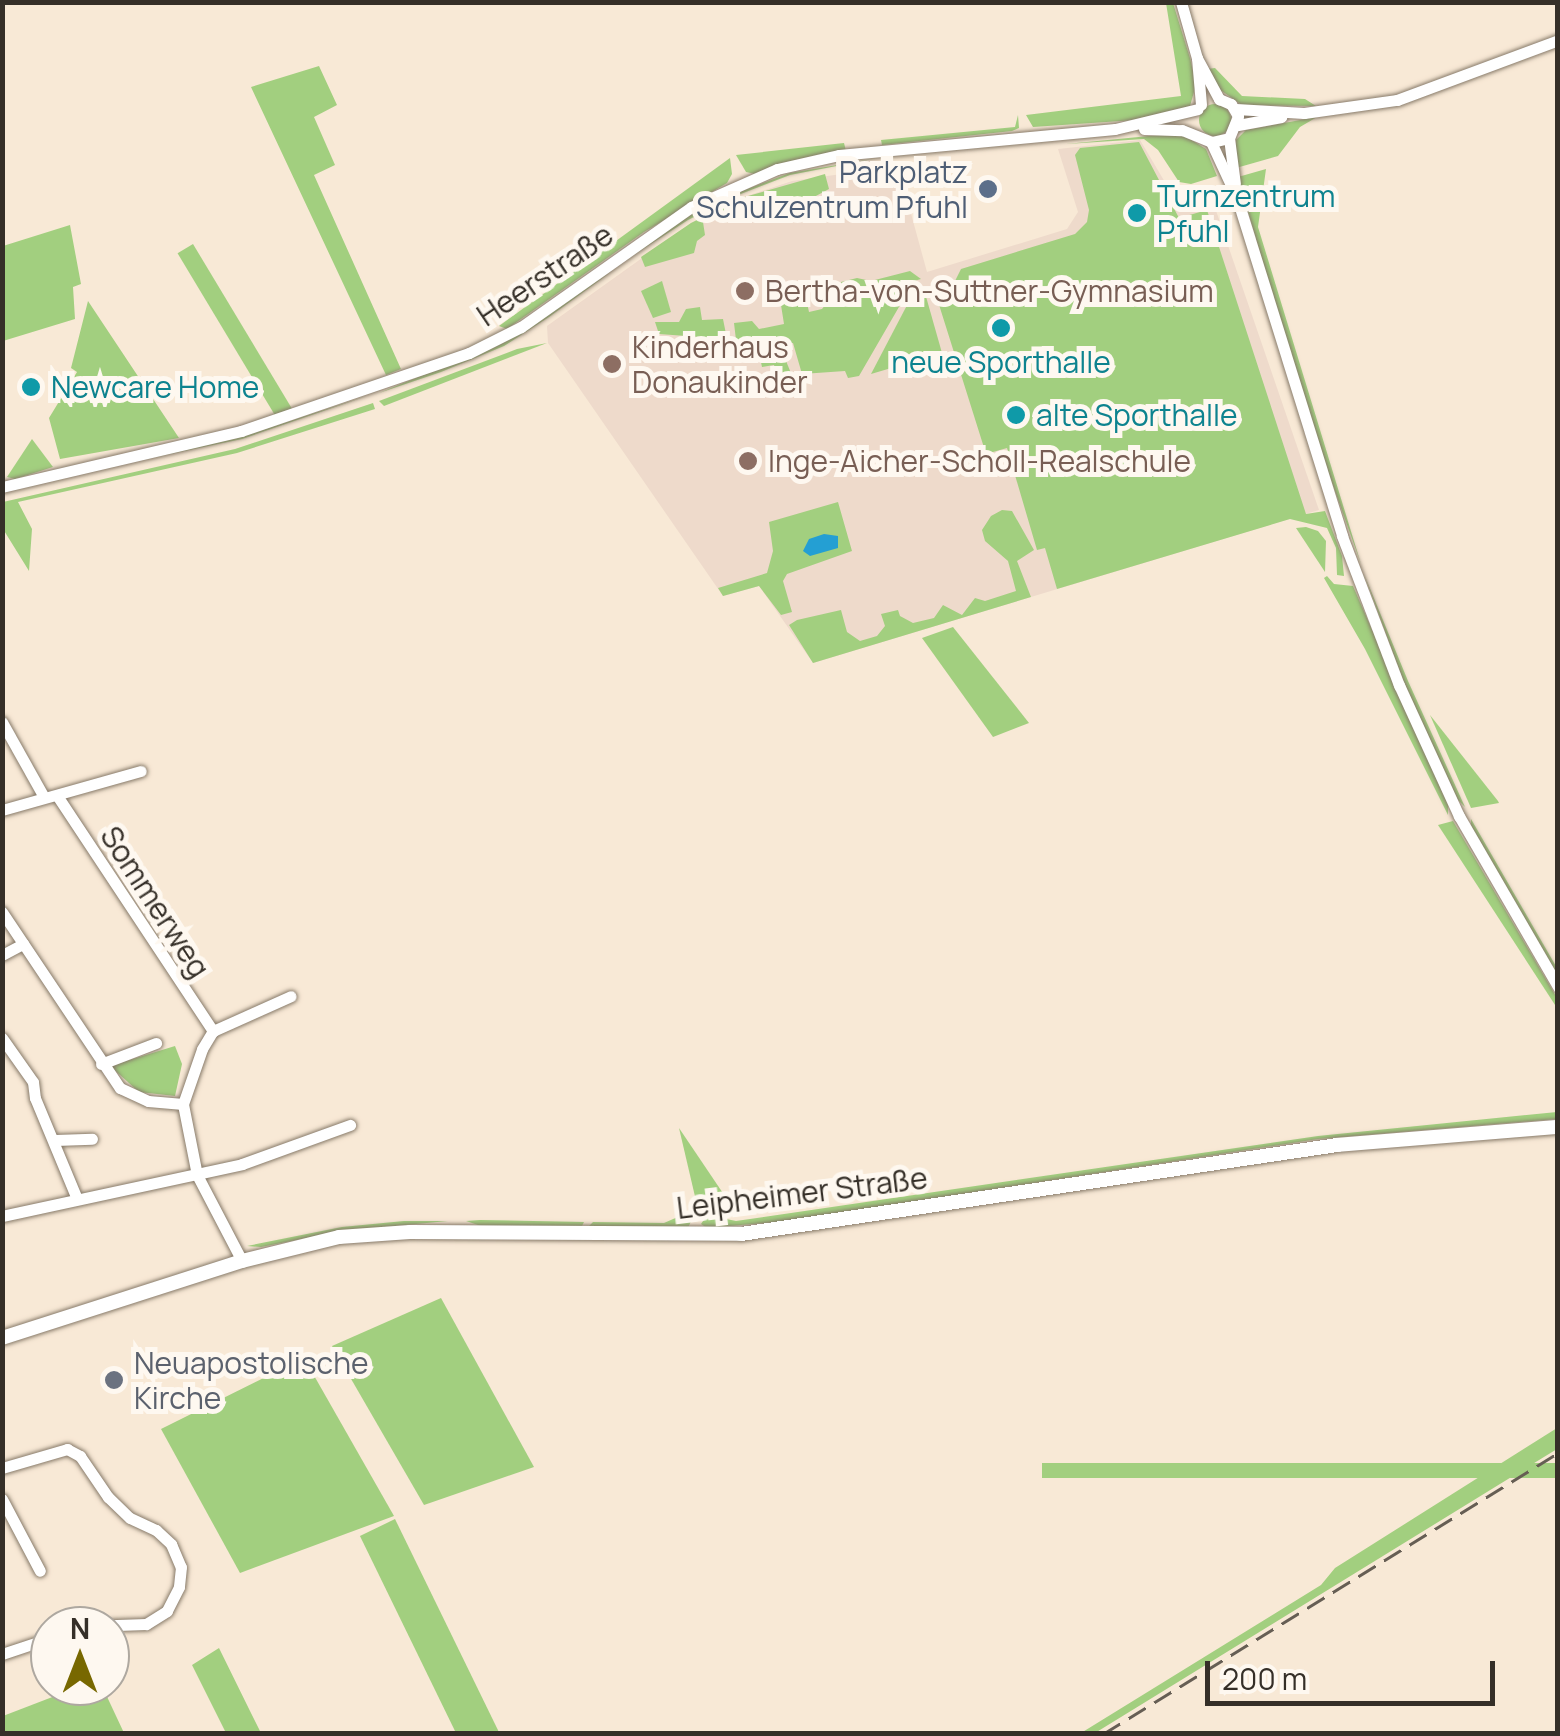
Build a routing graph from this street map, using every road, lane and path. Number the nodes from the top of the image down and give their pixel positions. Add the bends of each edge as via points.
1 (1182, 2) edge
2 (1558, 40) edge
3 (1197, 58) junction
4 (1219, 99) junction
5 (1199, 107) junction
6 (1236, 110) junction
7 (1304, 112) junction
8 (1238, 125) junction
9 (1114, 129) junction
10 (1200, 134) junction
11 (1229, 138) junction
12 (1212, 142) junction
13 (1237, 198) junction
14 (2, 488) edge
15 (2, 722) edge
16 (141, 771) dead end
17 (58, 796) junction
18 (44, 797) junction
19 (2, 810) edge
20 (2, 912) edge
21 (23, 944) junction
22 (2, 956) edge
23 (1558, 987) edge
24 (292, 996) dead end
25 (213, 1032) junction
26 (2, 1038) edge
27 (156, 1043) dead end
28 (101, 1064) junction
29 (183, 1104) junction
30 (350, 1125) dead end
31 (1558, 1127) edge
32 (92, 1139) dead end
33 (55, 1140) junction
34 (197, 1175) junction
35 (77, 1199) junction
36 (2, 1216) edge
37 (242, 1261) junction
38 (2, 1338) edge
39 (2, 1468) edge
40 (2, 1499) edge
41 (40, 1572) dead end
42 (130, 1625) edge
43 (30, 1645) edge
44 (2, 1654) edge

1 - 3 street
2 - 7 street via 1420,94
3 - 4 street
3 - 5 street
4 - 5 street
4 - 6 street
5 - 9 street, Heerstraße
5 - 10 street
6 - 7 street
6 - 8 street
7 - 8 street
8 - 11 street
9 - 10 street, Heerstraße
9 - 14 street, Heerstraße via 839,155 777,169 691,207 521,326 469,354 241,431
10 - 12 street
11 - 12 street
11 - 13 street
12 - 13 street
13 - 23 street via 1342,536 1399,685 1459,816
15 - 18 street
16 - 17 street
17 - 18 street
17 - 25 street, Sommerweg
18 - 19 street
20 - 21 street
21 - 22 street
21 - 28 street
24 - 25 street
25 - 29 street
26 - 33 street via 34,1082
27 - 28 street
28 - 29 street via 120,1088 148,1101
29 - 34 street
30 - 34 street
31 - 37 main road, Leipheimer Straße via 1319,1148 740,1234 386,1233
32 - 33 street
33 - 35 street
34 - 35 street
34 - 37 street
35 - 36 street
37 - 38 main road, Leipheimer Straße
39 - 42 street via 67,1449 130,1518 171,1544 181,1566 167,1611
40 - 41 street
43 - 44 street

